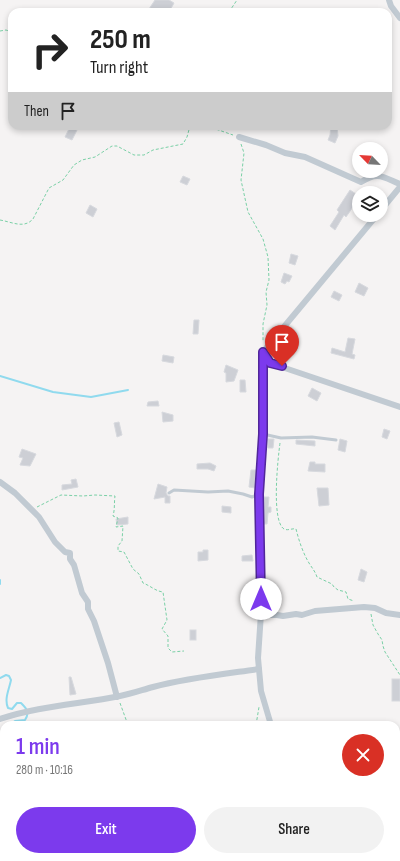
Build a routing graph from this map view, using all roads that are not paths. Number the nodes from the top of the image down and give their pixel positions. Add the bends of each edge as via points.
1 (389, 0) edge
2 (400, 18) edge
3 (239, 137) road end
4 (400, 186) edge
5 (388, 201) edge
6 (371, 222) edge
7 (263, 352) junction
8 (400, 407) edge
9 (263, 434) junction
10 (336, 440) dead end
11 (0, 482) edge
12 (170, 493) dead end
13 (259, 494) junction
14 (261, 613) junction
15 (400, 615) edge
16 (259, 669) junction
17 (117, 697) junction
18 (0, 719) edge
19 (269, 721) edge

1 - 2 street
3 - 4 street via 305,157 361,182 371,176 381,176
4 - 5 street
6 - 7 street
7 - 8 street via 270,363
7 - 9 street
9 - 10 lane via 280,438 312,437
9 - 13 street
11 - 17 street via 39,517 56,542 65,552 70,553
12 - 13 lane via 174,490 228,491 252,497
13 - 14 street
14 - 15 street via 268,616 302,615 315,611 370,607
14 - 16 street
16 - 17 street via 153,687
16 - 19 street via 261,691
17 - 18 street via 48,707

